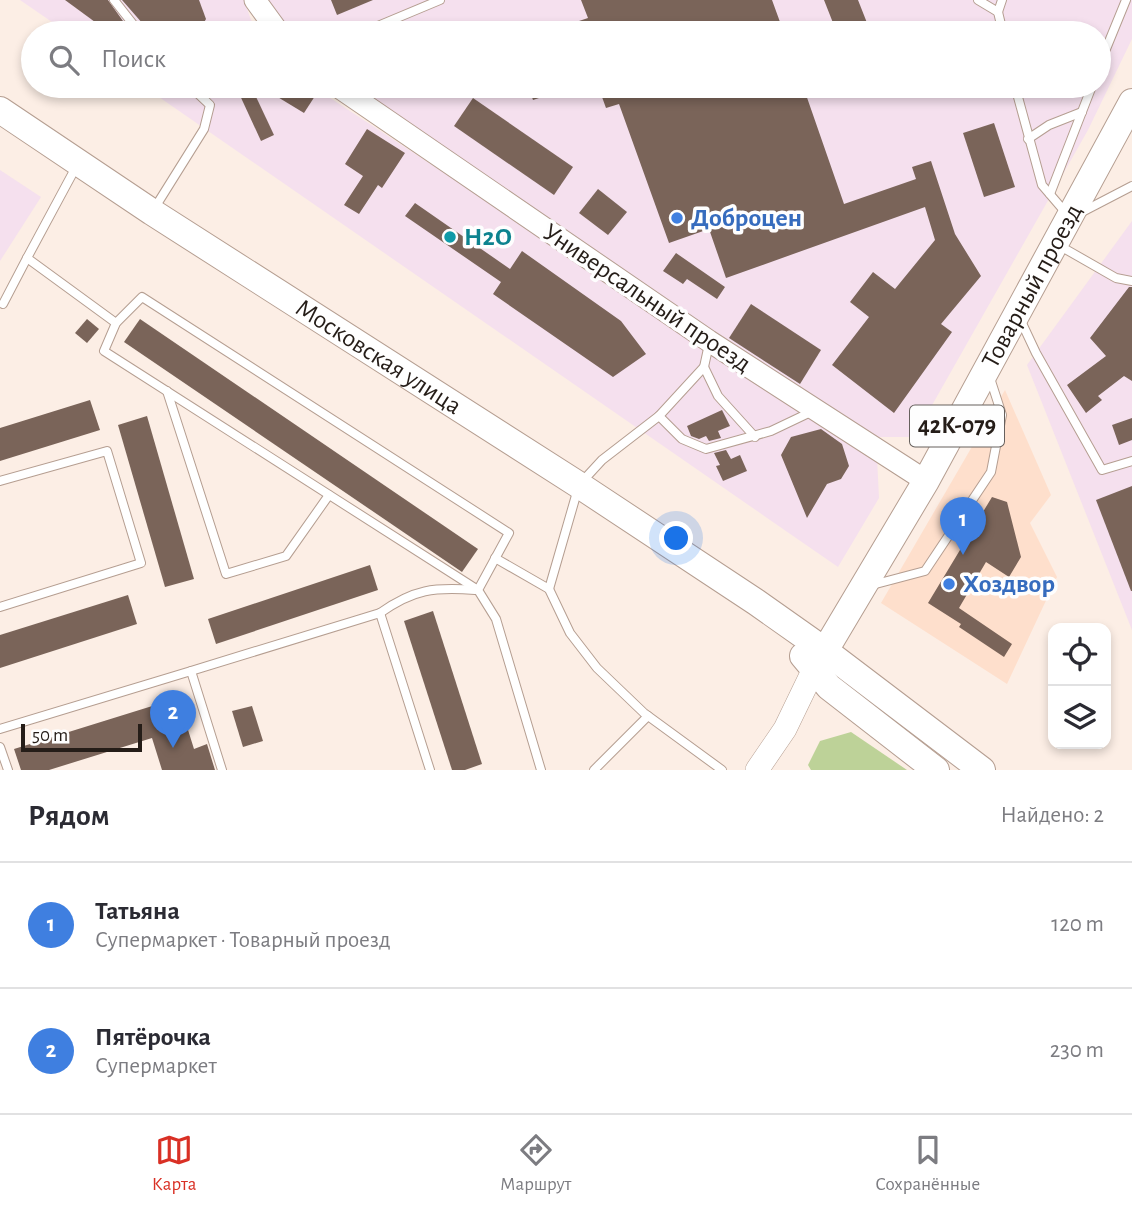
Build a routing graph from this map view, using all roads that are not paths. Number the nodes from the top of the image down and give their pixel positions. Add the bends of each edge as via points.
1 (114, 0) edge
2 (255, 0) edge
3 (440, 0) edge
4 (978, 0) edge
5 (1002, 0) edge
6 (1126, 0) edge
7 (998, 12) junction
8 (131, 21) edge
9 (270, 21) edge
10 (390, 21) edge
11 (1000, 21) edge
12 (1111, 37) edge
13 (203, 98) edge
14 (355, 98) edge
15 (1018, 98) edge
16 (1088, 98) edge
17 (1132, 102) edge
18 (0, 110) edge
19 (1082, 113) junction
20 (1028, 139) junction
21 (78, 162) junction
22 (1132, 186) edge
23 (1050, 194) junction
24 (152, 212) junction
25 (1070, 218) junction
26 (1056, 244) junction
27 (27, 258) junction
28 (1132, 281) edge
29 (3, 304) dead end
30 (1018, 314) junction
31 (116, 323) junction
32 (709, 341) junction
33 (704, 367) junction
34 (988, 370) junction
35 (167, 391) junction
36 (815, 410) junction
37 (659, 416) junction
38 (755, 436) junction
39 (1132, 461) edge
40 (0, 481) edge
41 (926, 481) junction
42 (579, 485) junction
43 (329, 495) junction
44 (495, 558) junction
45 (862, 587) junction
46 (549, 589) junction
47 (478, 590) junction
48 (0, 607) edge
49 (380, 613) junction
50 (819, 659) junction
51 (191, 671) junction
52 (648, 716) junction
53 (0, 729) edge
54 (0, 747) edge
55 (8, 770) edge
56 (222, 770) edge
57 (430, 770) edge
58 (541, 770) edge
59 (594, 770) edge
60 (722, 770) edge
61 (757, 770) edge
62 (936, 770) edge
63 (982, 770) edge

1 - 8 lane
2 - 9 street
3 - 10 lane
4 - 7 lane
5 - 7 lane
6 - 12 lane
7 - 11 lane
13 - 24 lane via 211,105 204,129
14 - 32 street, Универсальный проезд
15 - 20 lane
16 - 19 lane
17 - 25 main road, Товарный проезд / 42К-079
18 - 21 main road, Московская улица
19 - 20 lane via 1049,125
19 - 23 lane
20 - 23 lane via 1042,185
21 - 24 main road, Московская улица
21 - 27 lane
22 - 25 lane
23 - 25 lane
24 - 42 main road, Московская улица
25 - 26 main road, Товарный проезд / 42К-079
26 - 28 lane via 1116,278
26 - 30 main road, Товарный проезд / 42К-079
27 - 29 lane
27 - 31 lane
30 - 34 main road, Товарный проезд / 42К-079
30 - 39 lane via 1102,470
31 - 35 lane via 104,351
31 - 44 lane via 142,297 509,533
32 - 33 lane
32 - 36 street, Универсальный проезд
33 - 37 lane
33 - 38 lane via 718,396
34 - 41 main road, Товарный проезд / 42К-079
34 - 45 lane via 1002,415 991,472 925,571
35 - 43 lane
35 - 43 lane via 226,574 286,556
36 - 38 lane
36 - 41 street, Универсальный проезд
37 - 38 lane via 682,439 706,449
37 - 42 lane via 601,460
40 - 48 lane via 107,451 141,563
41 - 45 main road, Товарный проезд / 42К-079
42 - 46 lane
42 - 50 main road, Московская улица via 756,602
43 - 47 lane
44 - 46 lane
44 - 47 lane
45 - 50 main road, Товарный проезд / 42К-079
46 - 52 lane via 570,633 597,668
47 - 49 lane via 438,587 398,600
47 - 58 lane via 496,619
49 - 51 lane
49 - 57 lane
50 - 61 main road via 785,729
50 - 62 main road via 829,687
50 - 63 main road
51 - 53 lane
51 - 56 lane
52 - 59 lane
52 - 60 lane
54 - 55 lane

